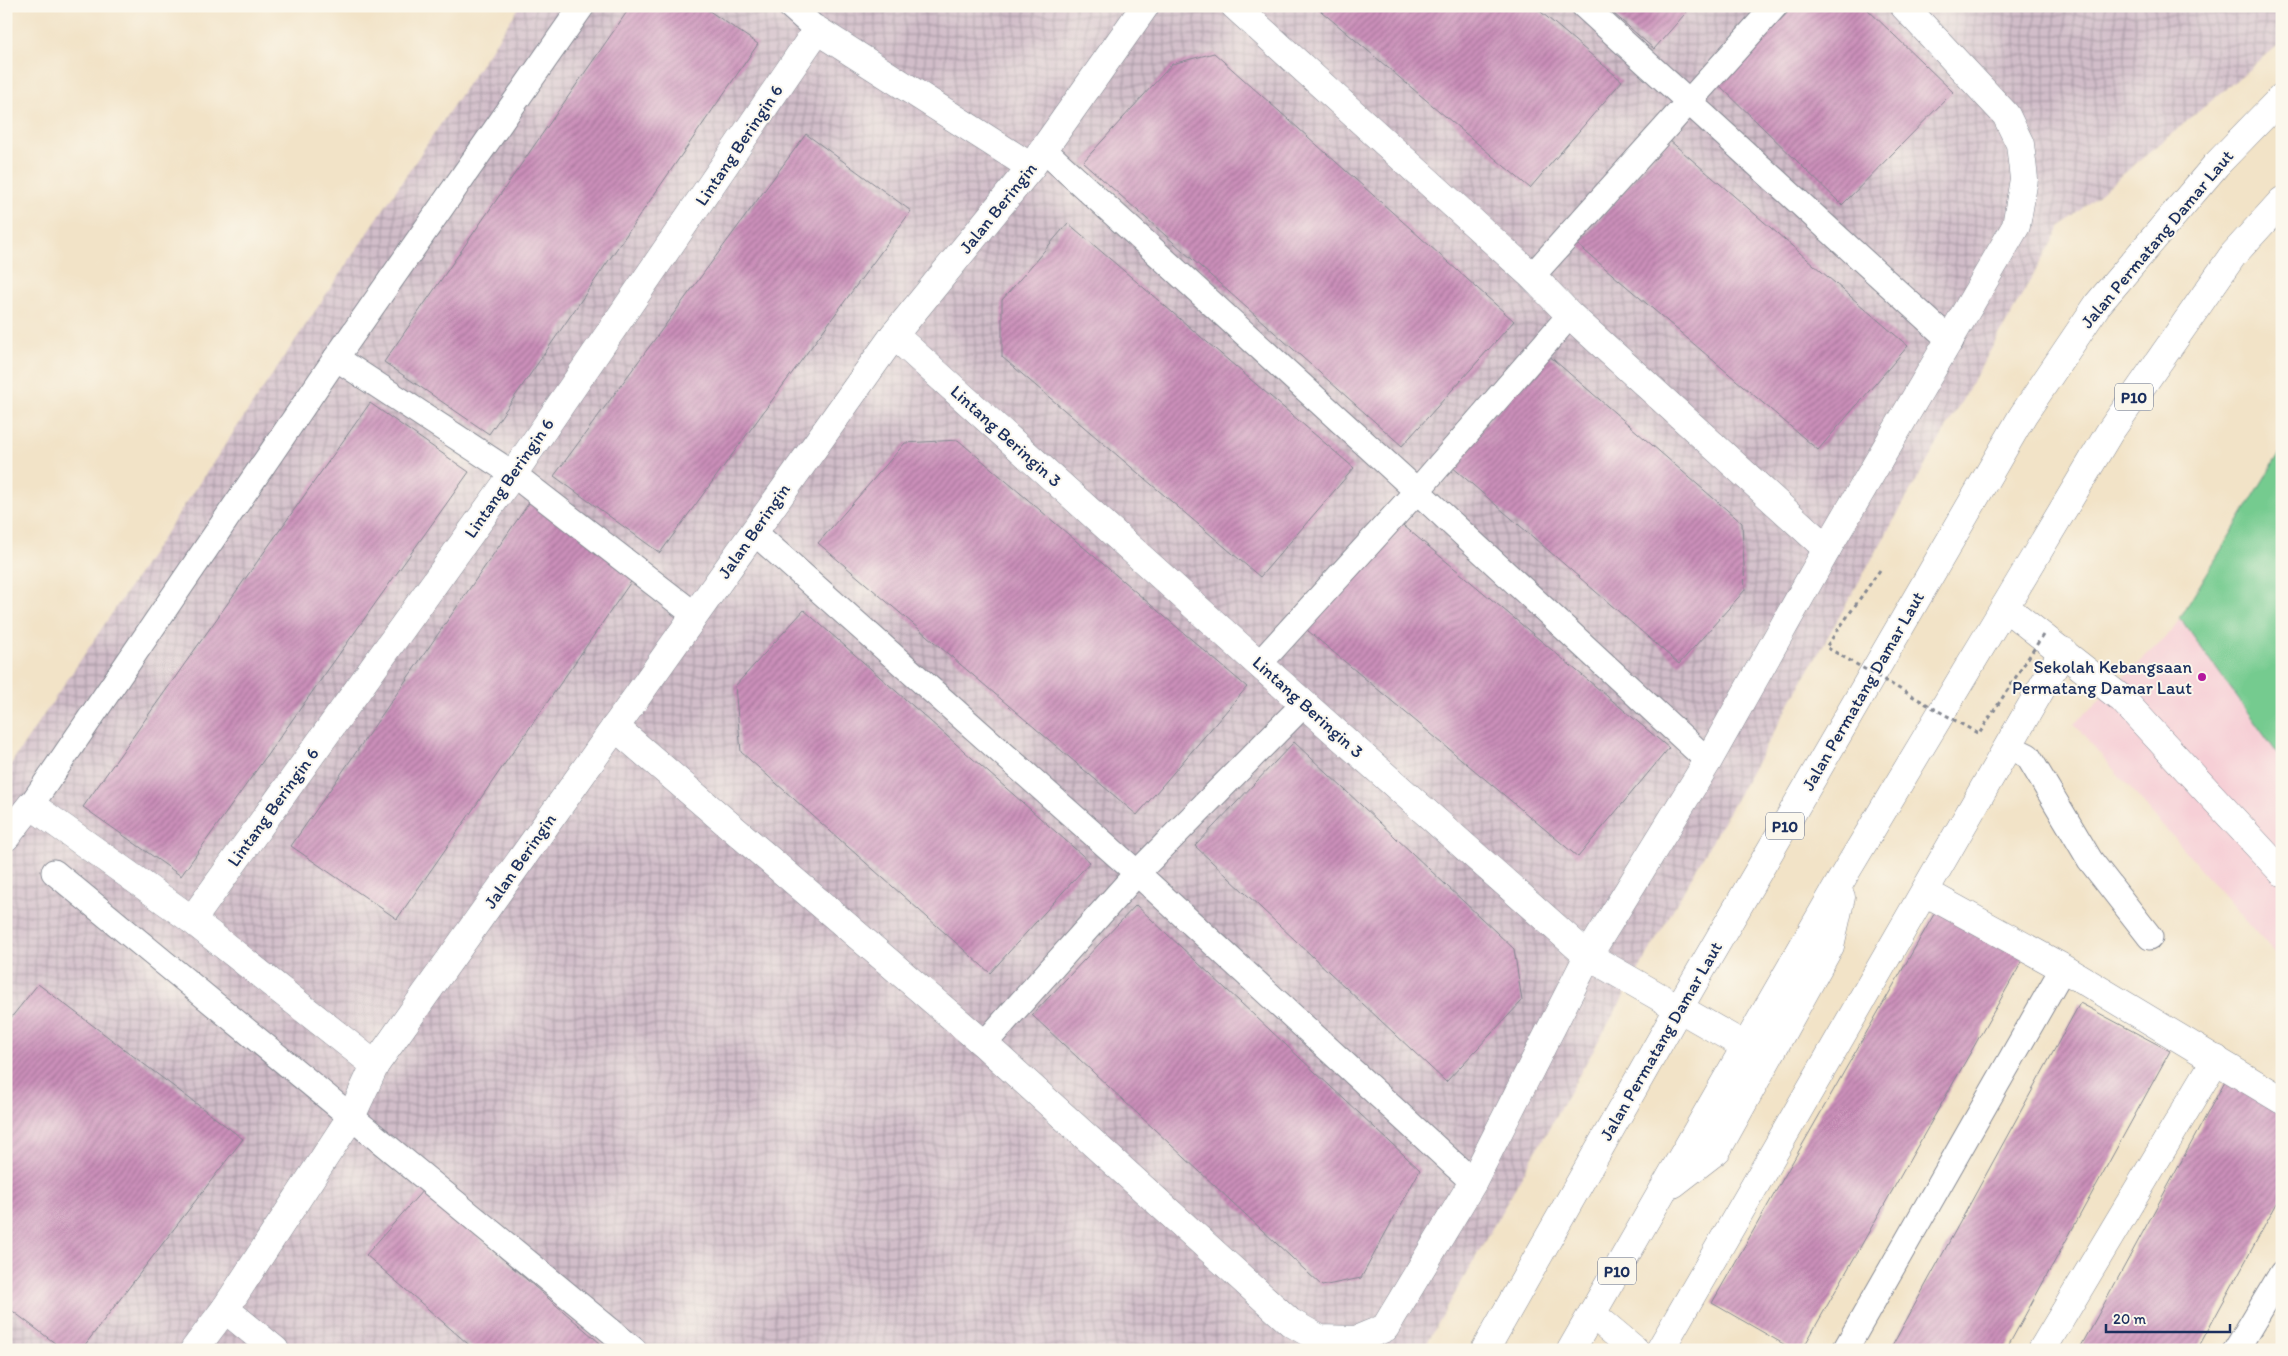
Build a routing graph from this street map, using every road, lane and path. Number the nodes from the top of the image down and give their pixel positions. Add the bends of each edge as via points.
1 (582, 6) edge
2 (790, 6) edge
3 (1145, 6) edge
4 (1235, 6) edge
5 (1584, 6) edge
6 (1775, 6) edge
7 (1904, 6) edge
8 (817, 30) junction
9 (2282, 97) edge
10 (1688, 102) junction
11 (1038, 159) junction
12 (2282, 201) edge
13 (1532, 276) junction
14 (1570, 315) junction
15 (894, 335) junction
16 (1950, 340) junction
17 (336, 358) junction
18 (513, 474) junction
19 (1417, 491) junction
20 (754, 532) junction
21 (1827, 549) junction
22 (1880, 570) dead end
23 (2005, 607) junction
24 (695, 615) junction
25 (2053, 643) junction
26 (1259, 664) junction
27 (1304, 704) junction
28 (615, 727) junction
29 (2008, 746) junction
30 (1708, 761) junction
31 (31, 805) junction
32 (7, 836) edge
33 (1847, 870) junction
34 (54, 872) dead end
35 (2282, 872) edge
36 (1137, 873) junction
37 (1925, 892) junction
38 (192, 920) junction
39 (2150, 936) dead end
40 (1588, 956) junction
41 (2063, 968) junction
42 (1679, 1008) junction
43 (984, 1044) junction
44 (1745, 1046) junction
45 (2216, 1059) junction
46 (375, 1065) junction
47 (2282, 1100) edge
48 (350, 1117) junction
49 (1473, 1182) junction
50 (1662, 1192) junction
51 (2282, 1273) edge
52 (225, 1309) junction
53 (1592, 1314) junction
54 (194, 1350) edge
55 (275, 1350) edge
56 (634, 1350) edge
57 (1485, 1350) edge
58 (1571, 1350) edge
59 (1635, 1350) edge
60 (1660, 1350) edge
61 (1845, 1350) edge
62 (2042, 1350) edge
63 (2236, 1350) edge

1 - 17 lane
2 - 8 lane
3 - 11 main road, Jalan Beringin
4 - 13 main road
5 - 10 lane
6 - 10 lane
7 - 16 main road via 2006,115 2020,144 2024,179 2016,226
8 - 11 main road
8 - 18 main road, Lintang Beringin 6
9 - 42 main road, Jalan Permatang Damar Laut / P10 via 2216,165 2098,304 2023,415
10 - 13 lane
10 - 16 lane
11 - 15 main road, Jalan Beringin
11 - 19 lane
12 - 23 main road, P10 via 2233,254 2109,433
13 - 14 main road
14 - 19 lane
14 - 21 main road
15 - 20 main road, Jalan Beringin
15 - 26 main road, Lintang Beringin 3
16 - 21 main road
17 - 18 lane
17 - 31 lane
18 - 24 lane
18 - 38 main road, Lintang Beringin 6
19 - 26 lane
19 - 30 lane
20 - 24 main road, Jalan Beringin
20 - 36 lane
21 - 30 main road
22 - 25 path, bridge via 1826,647 1979,734
23 - 25 main road
23 - 33 main road, P10
24 - 28 main road, Jalan Beringin
25 - 29 main road
25 - 35 main road via 2122,699
26 - 27 main road, Lintang Beringin 3
27 - 36 lane
27 - 40 main road, Lintang Beringin 3
28 - 43 main road
28 - 46 main road, Jalan Beringin
29 - 37 main road
29 - 39 lane via 2028,756 2090,860
30 - 40 main road
31 - 32 main road
31 - 38 main road
33 - 44 main road, P10
33 - 50 main road via 1830,946 1717,1150
34 - 48 lane
36 - 43 lane
36 - 49 lane
37 - 41 main road
37 - 60 main road
38 - 46 main road
40 - 42 main road, Lintang Beringin 3
40 - 49 main road
41 - 45 main road
41 - 61 lane
42 - 44 main road, Lintang Beringin 3
42 - 57 main road, Jalan Permatang Damar Laut / P10
43 - 49 main road via 1290,1322 1320,1339 1356,1340 1385,1328
44 - 50 main road, P10
45 - 47 main road
45 - 62 main road
46 - 48 main road, Jalan Beringin
48 - 52 main road, Jalan Beringin
48 - 56 lane
50 - 53 main road, P10
51 - 63 lane
52 - 54 main road, Jalan Beringin
52 - 55 main road
53 - 58 main road, P10
53 - 59 main road

